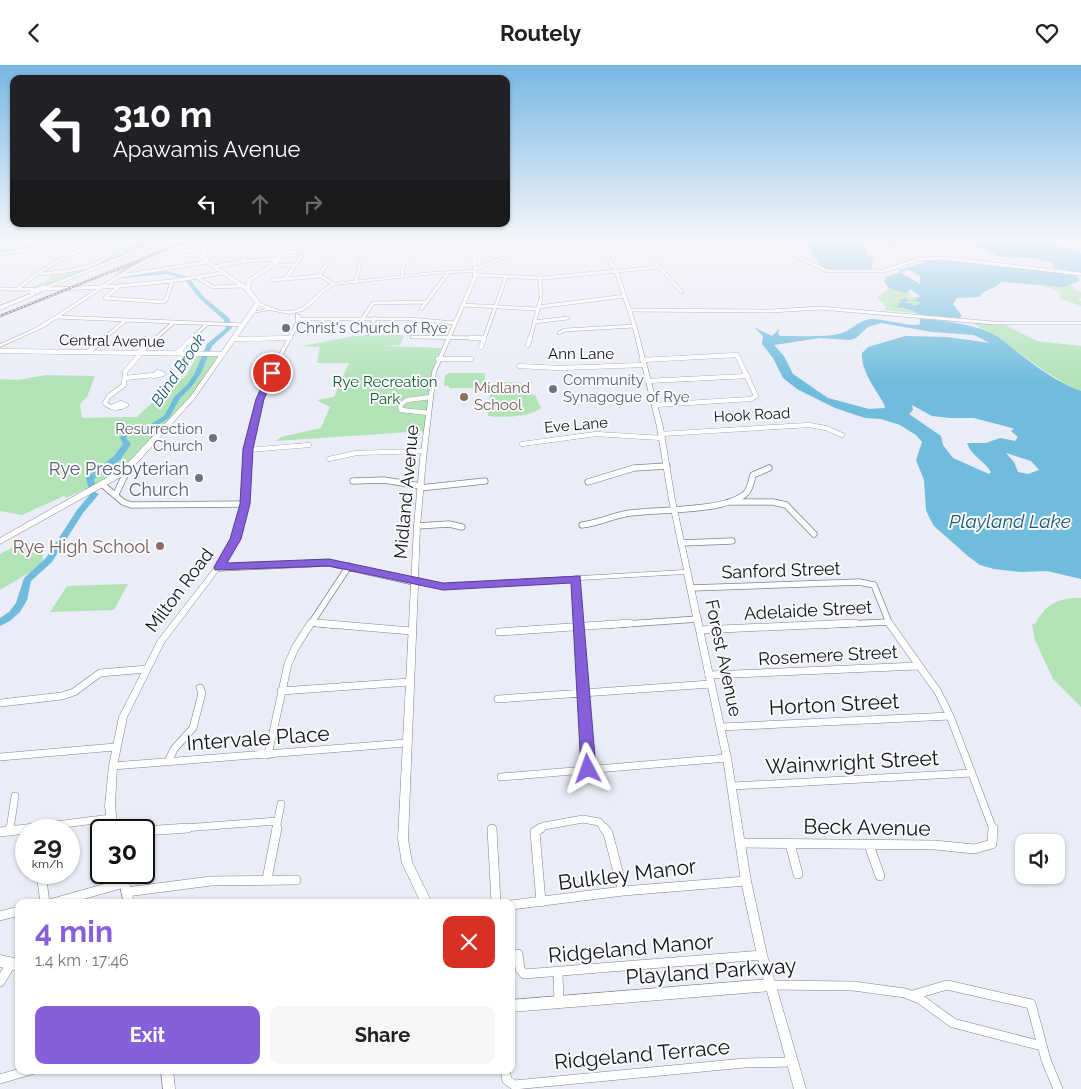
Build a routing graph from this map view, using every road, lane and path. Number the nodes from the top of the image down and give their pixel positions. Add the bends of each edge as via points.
1 (47, 288) edge
2 (48, 288) edge
3 (98, 288) junction
4 (102, 288) edge
5 (118, 288) edge
6 (170, 288) edge
7 (214, 288) edge
8 (234, 288) edge
9 (246, 288) edge
10 (325, 288) edge
11 (437, 288) edge
12 (469, 288) edge
13 (502, 288) edge
14 (541, 288) edge
15 (622, 288) edge
16 (678, 288) edge
17 (0, 289) edge
18 (17, 289) joint
19 (42, 290) junction
20 (682, 292) dead end
21 (625, 296) junction
22 (427, 302) junction
23 (258, 303) junction
24 (463, 305) junction
25 (0, 306) edge
26 (496, 307) junction
27 (538, 308) junction
28 (268, 309) junction
29 (421, 309) dead end
30 (302, 310) junction
31 (629, 310) junction
32 (253, 312) junction
33 (292, 312) junction
34 (56, 317) junction
35 (299, 317) junction
36 (363, 318) junction
37 (375, 318) junction
38 (568, 318) dead end
39 (126, 320) junction
40 (173, 323) junction
41 (455, 323) junction
42 (534, 323) junction
43 (1081, 323) edge
44 (207, 324) junction
45 (244, 325) junction
46 (634, 326) junction
47 (559, 333) dead end
48 (367, 334) dead end
49 (412, 337) dead end
50 (448, 337) junction
51 (290, 338) junction
52 (233, 339) junction
53 (484, 339) junction
54 (0, 345) edge
55 (528, 345) dead end
56 (481, 347) dead end
57 (0, 351) edge
58 (88, 352) junction
59 (140, 353) junction
60 (177, 353) junction
61 (224, 354) junction
62 (438, 359) junction
63 (471, 359) dead end
64 (643, 362) junction
65 (519, 367) dead end
66 (153, 375) dead end
67 (748, 376) junction
68 (126, 378) junction
69 (646, 381) junction
70 (431, 397) junction
71 (654, 405) junction
72 (112, 407) dead end
73 (430, 413) junction
74 (842, 435) dead end
75 (662, 436) junction
76 (522, 443) dead end
77 (309, 445) dead end
78 (248, 449) junction
79 (424, 451) junction
80 (329, 459) dead end
81 (667, 466) junction
82 (128, 468) junction
83 (768, 468) dead end
84 (353, 481) dead end
85 (485, 481) dead end
86 (588, 482) dead end
87 (103, 485) junction
88 (420, 487) junction
89 (116, 494) junction
90 (725, 502) junction
91 (245, 504) junction
92 (674, 509) junction
93 (582, 525) dead end
94 (418, 526) junction
95 (462, 527) dead end
96 (814, 534) dead end
97 (0, 541) edge
98 (732, 541) dead end
99 (681, 543) junction
100 (349, 566) junction
101 (219, 567) junction
102 (688, 572) junction
103 (576, 579) junction
104 (414, 582) junction
105 (691, 588) junction
106 (698, 619) junction
107 (888, 622) junction
108 (312, 623) junction
109 (580, 627) junction
110 (700, 630) junction
111 (411, 631) junction
112 (499, 633) dead end
113 (918, 665) junction
114 (147, 669) junction
115 (710, 679) junction
116 (409, 683) junction
117 (200, 688) dead end
118 (281, 691) junction
119 (584, 691) junction
120 (498, 699) dead end
121 (0, 703) edge
122 (950, 716) junction
123 (721, 727) junction
124 (406, 743) junction
125 (115, 747) junction
126 (268, 755) junction
127 (0, 757) edge
128 (727, 758) junction
129 (168, 762) junction
130 (112, 766) junction
131 (588, 769) junction
132 (972, 773) junction
133 (501, 777) dead end
134 (733, 786) junction
135 (15, 796) dead end
136 (280, 804) dead end
137 (111, 818) joint
138 (277, 821) junction
139 (80, 822) edge
140 (492, 829) dead end
141 (155, 830) edge
142 (10, 831) junction
143 (15, 831) edge
144 (0, 832) edge
145 (741, 843) junction
146 (790, 844) junction
147 (869, 845) junction
148 (798, 874) dead end
149 (880, 876) dead end
150 (267, 879) junction
151 (296, 880) dead end
152 (746, 881) junction
153 (42, 884) edge
154 (623, 891) junction
155 (126, 893) edge
156 (44, 899) edge
157 (82, 899) edge
158 (424, 899) edge
159 (496, 899) edge
160 (541, 902) junction
161 (515, 905) edge
162 (15, 912) edge
163 (0, 916) edge
164 (518, 954) dead end
165 (762, 955) junction
166 (10, 963) edge
167 (558, 973) junction
168 (0, 982) edge
169 (770, 985) junction
170 (913, 995) junction
171 (559, 1003) junction
172 (515, 1007) edge
173 (1042, 1047) junction
174 (792, 1061) junction
175 (17, 1074) edge
176 (167, 1074) edge
177 (506, 1074) edge
178 (0, 1079) edge
179 (169, 1089) edge
180 (800, 1089) edge
181 (1058, 1089) edge

1 - 19 highway
2 - 19 highway
3 - 4 street
3 - 18 street via 66,291
3 - 34 street
5 - 6 street via 105,298 163,301
7 - 8 street
9 - 23 main road
10 - 30 street, Milton Road
11 - 22 street
12 - 24 street, Midland Avenue
13 - 26 street
14 - 27 street
15 - 21 street, Forest Avenue
16 - 20 street
17 - 18 street
19 - 25 highway
21 - 27 street
21 - 31 street, Forest Avenue
22 - 29 street
22 - 36 street via 373,303
23 - 28 street
23 - 32 main road
24 - 26 street
24 - 41 street, Midland Avenue
26 - 27 street
26 - 53 street
27 - 42 street
28 - 32 street
28 - 33 street
30 - 33 street
30 - 35 street, Milton Road
31 - 43 street via 820,308 994,323
31 - 46 street, Forest Avenue
32 - 45 main road
33 - 35 street
34 - 39 street
34 - 54 street
35 - 36 street
35 - 51 street, Milton Road
36 - 37 street
37 - 41 street
37 - 48 street
38 - 42 street
39 - 40 street
39 - 58 street
40 - 44 street
40 - 59 street
41 - 50 street, Midland Avenue
42 - 55 street
44 - 45 street
44 - 60 street
45 - 52 main road
46 - 47 street
46 - 64 street, Forest Avenue
49 - 50 street
50 - 53 street
50 - 62 street, Midland Avenue
51 - 52 street
51 - 78 street, Milton Road via 260,399
52 - 61 main road
53 - 56 street
57 - 58 street, Central Avenue
58 - 59 street, Central Avenue
59 - 60 street, Central Avenue
59 - 68 street via 125,371
60 - 61 street, Central Avenue
61 - 82 main road via 190,401
62 - 63 street
62 - 70 street, Midland Avenue
64 - 65 street, Ann Lane via 559,368
64 - 67 street, Ann Lane via 737,355
64 - 69 street, Forest Avenue
66 - 68 street
67 - 69 street
67 - 71 street via 755,398
68 - 72 street via 124,385 107,399 106,404
69 - 71 street, Forest Avenue
70 - 73 street, Midland Avenue
70 - 73 street via 407,400 400,405 406,412
71 - 75 street, Forest Avenue
73 - 79 street, Midland Avenue
74 - 75 street, Hook Road via 809,425
75 - 76 street, Eve Lane via 596,434
75 - 81 street, Forest Avenue
77 - 78 street
78 - 91 street, Milton Road
79 - 80 street via 356,453
79 - 88 street, Midland Avenue
81 - 86 street via 634,468
81 - 92 street, Forest Avenue
82 - 87 main road
82 - 89 street
83 - 90 street via 754,475 743,496
84 - 88 street via 384,480
85 - 88 street
87 - 89 street
87 - 97 main road
88 - 94 street, Midland Avenue
89 - 91 street via 123,503 136,506
90 - 92 street
90 - 96 street via 786,505
91 - 101 street, Milton Road via 231,550
92 - 93 street via 628,513
92 - 99 street, Forest Avenue
94 - 95 street via 449,524
94 - 104 street, Midland Avenue
98 - 99 street
99 - 102 street, Forest Avenue
100 - 101 street via 320,563
100 - 104 street
100 - 108 street
101 - 114 street, Milton Road via 176,621
102 - 103 street
102 - 105 street, Forest Avenue
103 - 104 street via 443,587
103 - 109 street
104 - 111 street, Midland Avenue
105 - 106 street, Forest Avenue
105 - 107 street, Sanford Street via 871,584 876,587
106 - 109 street
106 - 110 street, Forest Avenue
107 - 110 street, Adelaide Street
107 - 113 street
108 - 111 street
108 - 118 street via 295,648
109 - 112 street
109 - 119 street
110 - 115 street, Forest Avenue
111 - 116 street, Midland Avenue
113 - 115 street, Rosemere Street
113 - 122 street via 938,692
114 - 121 street via 100,673 74,692 62,696
114 - 125 street, Milton Road via 123,717
115 - 119 street, Rosemere Street
115 - 123 street, Forest Avenue
116 - 118 street
116 - 124 street, Midland Avenue
117 - 129 street via 202,693 193,728 174,749
118 - 126 street
119 - 120 street, Rosemere Street
119 - 131 street
122 - 123 street, Horton Street
122 - 132 street
123 - 128 street, Forest Avenue
124 - 126 street, Intervale Place
124 - 158 street, Midland Avenue via 404,851
125 - 127 street
125 - 130 street, Milton Road
126 - 129 street, Intervale Place
128 - 131 street
128 - 134 street, Forest Avenue
129 - 130 street, Intervale Place
130 - 137 street, Milton Road
131 - 133 street
132 - 134 street, Wainwright Street
132 - 147 street, Beck Avenue via 992,823 992,844 974,849 935,845
134 - 145 street, Forest Avenue
135 - 142 street
136 - 138 street
137 - 139 street
138 - 141 street
138 - 150 street
140 - 159 street
142 - 143 street
142 - 144 street
145 - 146 street, Beck Avenue
145 - 152 street, Forest Avenue
146 - 147 street, Beck Avenue
146 - 148 street
147 - 149 street
150 - 151 street
150 - 155 street via 151,888
152 - 154 street, Bulkley Manor
152 - 165 street, Forest Avenue
153 - 156 street
154 - 160 street, Bulkley Manor
154 - 160 street via 606,828 590,820 567,821 540,827 534,835
155 - 157 street
160 - 161 street, Bulkley Manor
162 - 163 street
164 - 167 street, Ridgeland Manor via 524,974
165 - 167 street, Ridgeland Manor
165 - 169 street, Forest Avenue
166 - 168 street
167 - 171 street
169 - 170 street, Playland Parkway via 853,986
169 - 171 main road, Playland Parkway
169 - 174 street, Forest Avenue
170 - 173 street, Playland Parkway via 953,1023
170 - 173 street, Playland Parkway via 947,985 1031,1004
171 - 172 main road, Playland Parkway
173 - 181 street, Playland Parkway
174 - 177 street, Ridgeland Terrace via 514,1085 507,1080
174 - 180 street, Forest Avenue
175 - 178 street
176 - 179 street

